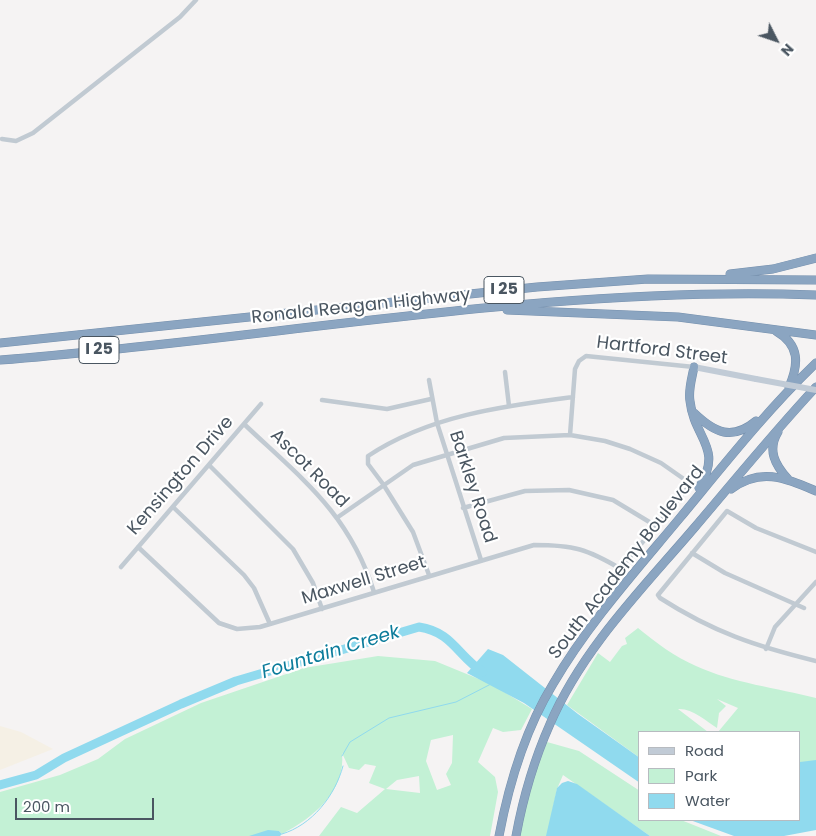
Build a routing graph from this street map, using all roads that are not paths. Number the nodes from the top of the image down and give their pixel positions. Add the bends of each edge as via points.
1 (196, 0) edge
2 (2, 140) dead end
3 (816, 258) edge
4 (682, 278) junction
5 (816, 280) edge
6 (816, 295) edge
7 (490, 309) junction
8 (772, 329) junction
9 (816, 335) edge
10 (0, 343) edge
11 (0, 360) edge
12 (816, 363) edge
13 (694, 367) junction
14 (505, 372) dead end
15 (429, 380) dead end
16 (816, 389) edge
17 (786, 392) junction
18 (573, 398) junction
19 (431, 399) junction
20 (322, 400) dead end
21 (261, 404) dead end
22 (509, 406) junction
23 (769, 410) junction
24 (793, 410) junction
25 (693, 412) junction
26 (437, 423) junction
27 (244, 424) junction
28 (570, 435) junction
29 (448, 454) junction
30 (209, 464) junction
31 (788, 479) junction
32 (383, 484) junction
33 (816, 491) edge
34 (715, 504) junction
35 (173, 507) junction
36 (464, 508) junction
37 (685, 512) junction
38 (338, 517) junction
39 (656, 526) junction
40 (138, 547) junction
41 (816, 552) edge
42 (692, 553) junction
43 (481, 560) junction
44 (121, 567) dead end
45 (621, 569) junction
46 (616, 574) dead end
47 (429, 575) junction
48 (816, 582) edge
49 (374, 592) junction
50 (796, 604) junction
51 (804, 608) dead end
52 (322, 609) junction
53 (270, 624) junction
54 (766, 649) junction
55 (816, 661) edge
56 (498, 836) edge
57 (516, 836) edge

1 - 2 street via 167,28 33,133 16,141
3 - 4 highway via 756,272
4 - 5 highway, Ronald Reagan Highway / I 25
4 - 10 highway, Ronald Reagan Highway / I 25 via 518,288
6 - 7 highway, Ronald Reagan Highway / I 25 via 653,296
7 - 8 highway via 678,316
7 - 11 highway, Ronald Reagan Highway / I 25
8 - 9 highway
8 - 17 highway via 785,336 796,352 795,372
12 - 17 highway, South Academy Boulevard
13 - 16 street, Hartford Street, bridge
13 - 18 street, Hartford Street via 586,356 579,360 575,370
13 - 25 highway via 689,391
14 - 22 street
15 - 19 street, Barkley Road
16 - 24 highway, South Academy Boulevard
17 - 23 highway, South Academy Boulevard
18 - 22 street
18 - 28 street, Hartford Street
19 - 20 street via 386,409
19 - 26 street, Barkley Road
21 - 27 street, Kensington Drive
22 - 26 street
23 - 25 highway via 743,430 729,433 714,429
23 - 37 highway, South Academy Boulevard
24 - 31 highway via 776,435 772,448 777,467
24 - 34 highway, South Academy Boulevard
25 - 37 highway via 707,447 710,466
26 - 29 street, Barkley Road
26 - 32 street via 389,442 368,456 368,464
27 - 30 street, Kensington Drive
27 - 38 street, Ascot Road
28 - 29 street via 504,438
28 - 39 street via 630,449 661,463 690,484
29 - 32 street via 413,465
29 - 36 street, Barkley Road
30 - 35 street, Kensington Drive
30 - 52 street via 294,549 313,583
31 - 33 highway
31 - 34 highway via 755,476 742,481
32 - 38 street
32 - 47 street via 413,532
34 - 57 highway, South Academy Boulevard via 615,620 559,706 530,779
35 - 40 street, Kensington Drive
35 - 53 street via 244,575 254,588
36 - 39 street via 525,491 569,490 612,500
36 - 43 street, Barkley Road
37 - 56 highway, South Academy Boulevard via 604,610 552,685 527,737 504,806
38 - 49 street, Ascot Road via 368,571
39 - 45 street
40 - 44 street, Kensington Drive
40 - 53 street, Maxwell Street via 219,622 237,629
41 - 42 street via 756,528 727,511
42 - 50 street via 725,573
42 - 54 street via 658,595 660,598 711,628
43 - 45 street, Maxwell Street via 534,545 563,545 593,552
43 - 47 street, Maxwell Street
45 - 46 street
47 - 49 street, Maxwell Street
48 - 50 street
49 - 52 street, Maxwell Street
50 - 51 street
50 - 54 street via 775,627
52 - 53 street, Maxwell Street
54 - 55 street

